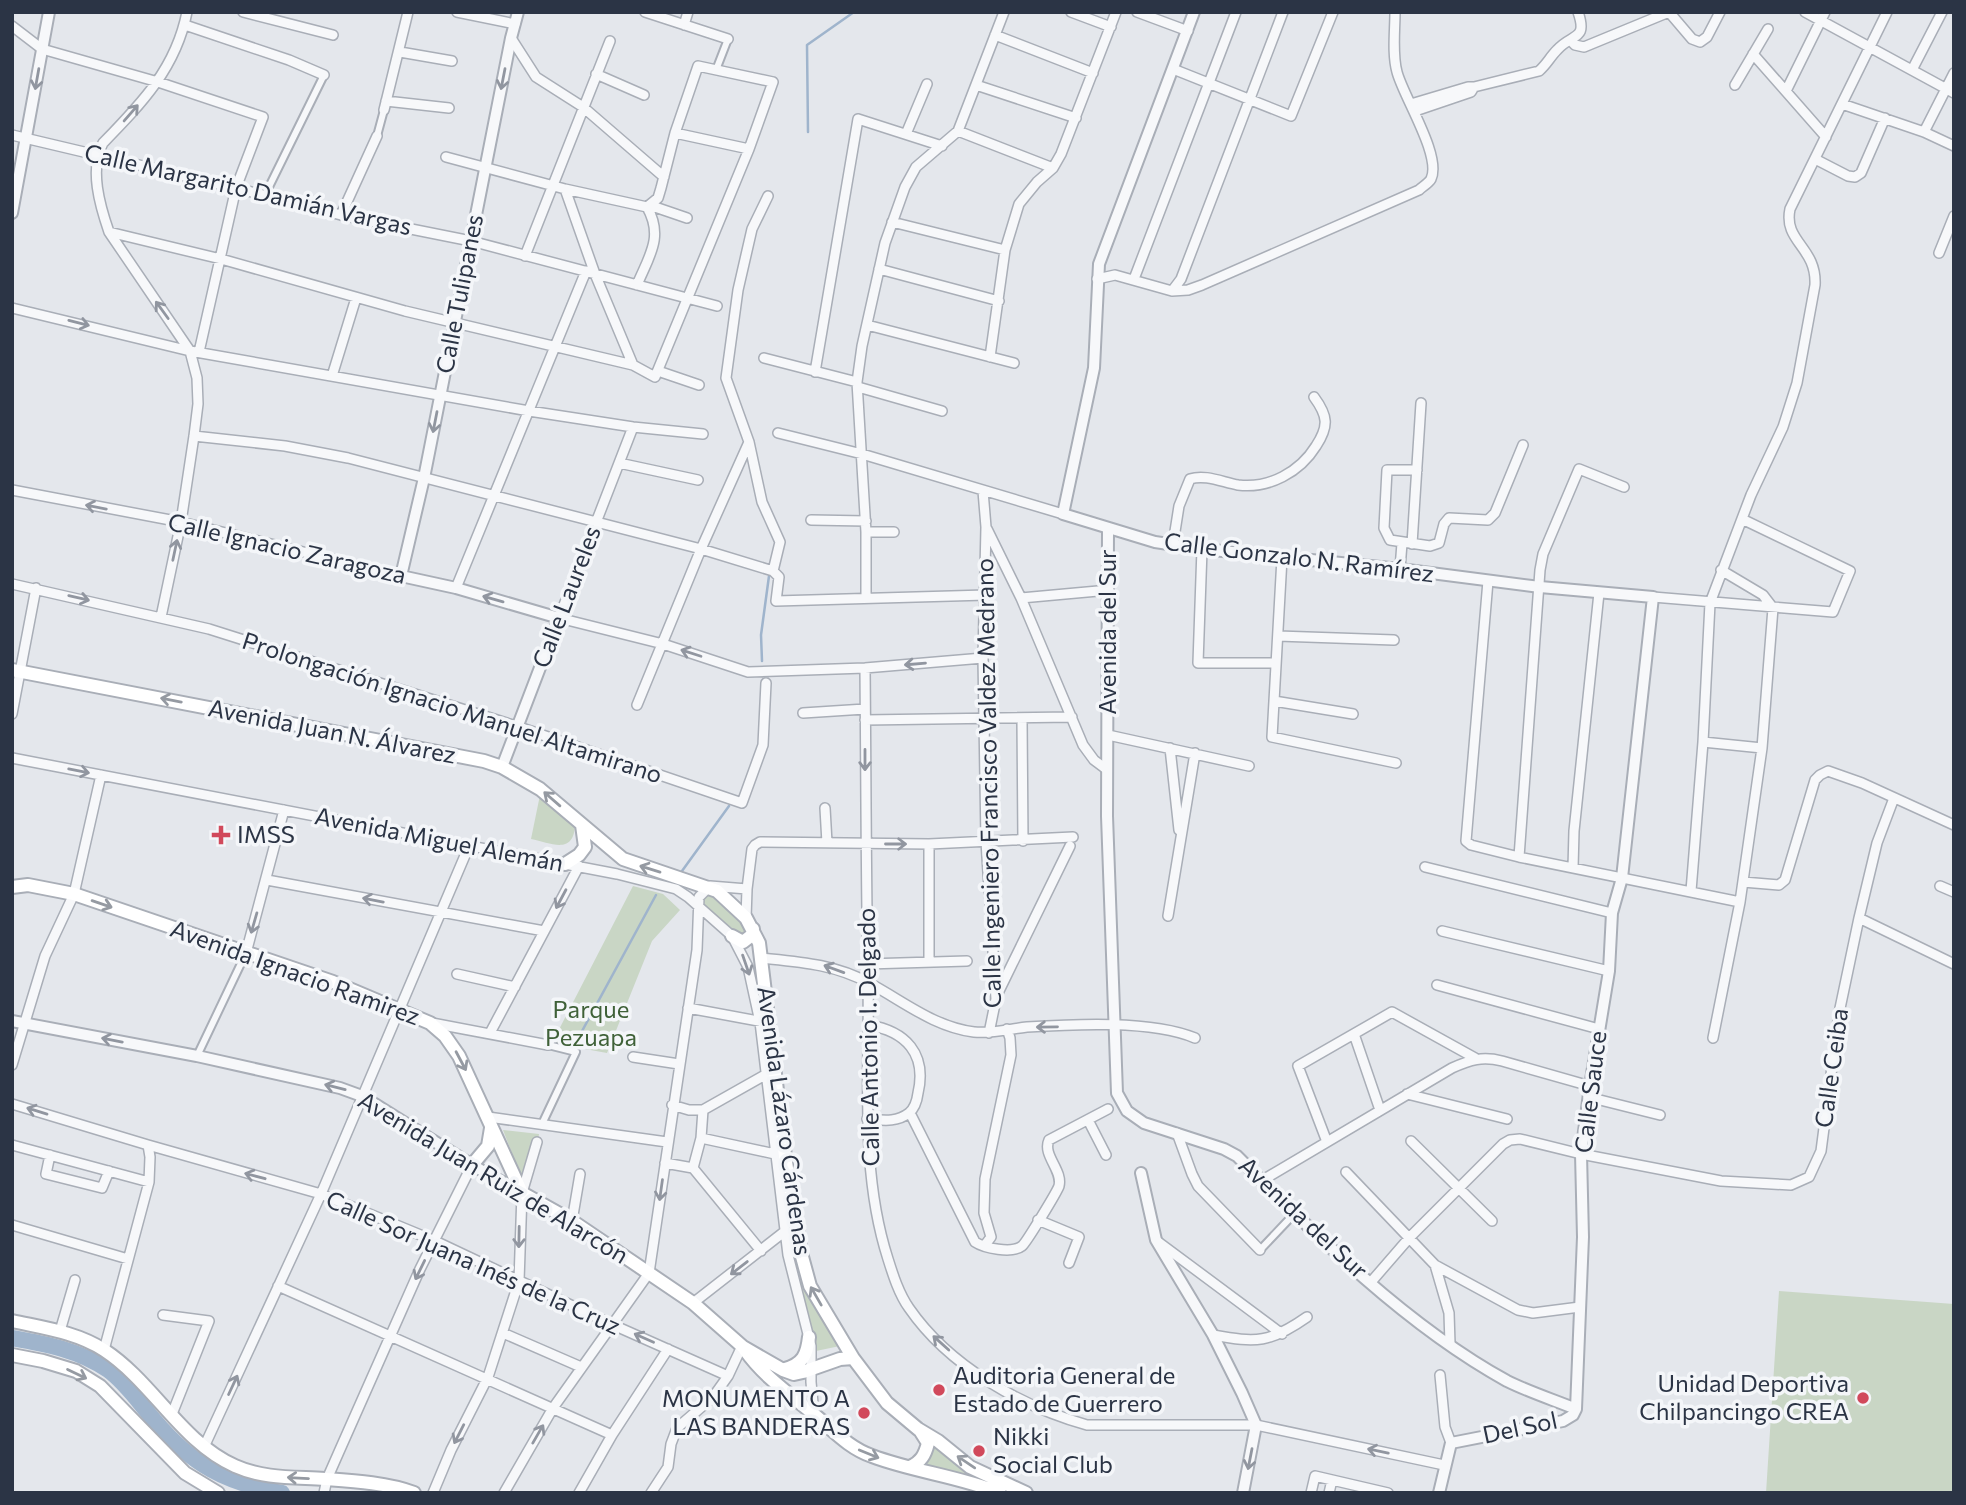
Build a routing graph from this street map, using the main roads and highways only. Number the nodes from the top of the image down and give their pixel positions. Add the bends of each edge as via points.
1 (16, 671) edge
2 (582, 825) junction
3 (565, 864) road end
4 (12, 887) edge
5 (750, 924) junction
6 (732, 936) road end
7 (490, 1120) junction
8 (472, 1165) road end
9 (522, 1193) joint
10 (12, 1321) edge
11 (809, 1337) road end
12 (743, 1347) junction
13 (12, 1355) edge
14 (853, 1358) junction
15 (783, 1370) junction
16 (918, 1429) junction
17 (910, 1467) junction
18 (326, 1486) edge
19 (218, 1493) edge
20 (414, 1493) edge
21 (1000, 1493) edge
22 (1026, 1493) edge

2 -> 1 main road, Avenida Juan N. Álvarez via 540,789 484,761
2 - 3 main road via 585,847
5 -> 2 main road, Avenida Juan N. Álvarez via 710,886 623,859
4 -> 7 main road, Avenida Ignacio Ramirez via 28,885 74,894 333,982 430,1023 459,1056
5 - 6 main road via 752,935 743,942
14 -> 5 main road, Avenida Lázaro Cárdenas via 810,1286 801,1253 765,1022 761,958
7 - 8 main road via 488,1146
7 - 9 main road, Avenida Ignacio Ramirez
9 - 12 main road, Avenida Juan Ruiz de Alarcón via 572,1220 693,1303
18 -> 10 main road via 260,1474 220,1459 104,1350 60,1331
11 - 15 main road via 803,1360
12 - 15 main road
12 -> 17 main road via 755,1363 852,1447
13 -> 19 main road via 76,1371 100,1386 185,1473
14 - 15 main road via 794,1374
14 - 16 main road, Avenida Lázaro Cárdenas via 887,1403
16 - 17 main road via 926,1437 926,1450 918,1464
22 -> 16 main road, Avenida Lázaro Cárdenas via 970,1467
17 - 21 main road
18 - 20 main road

